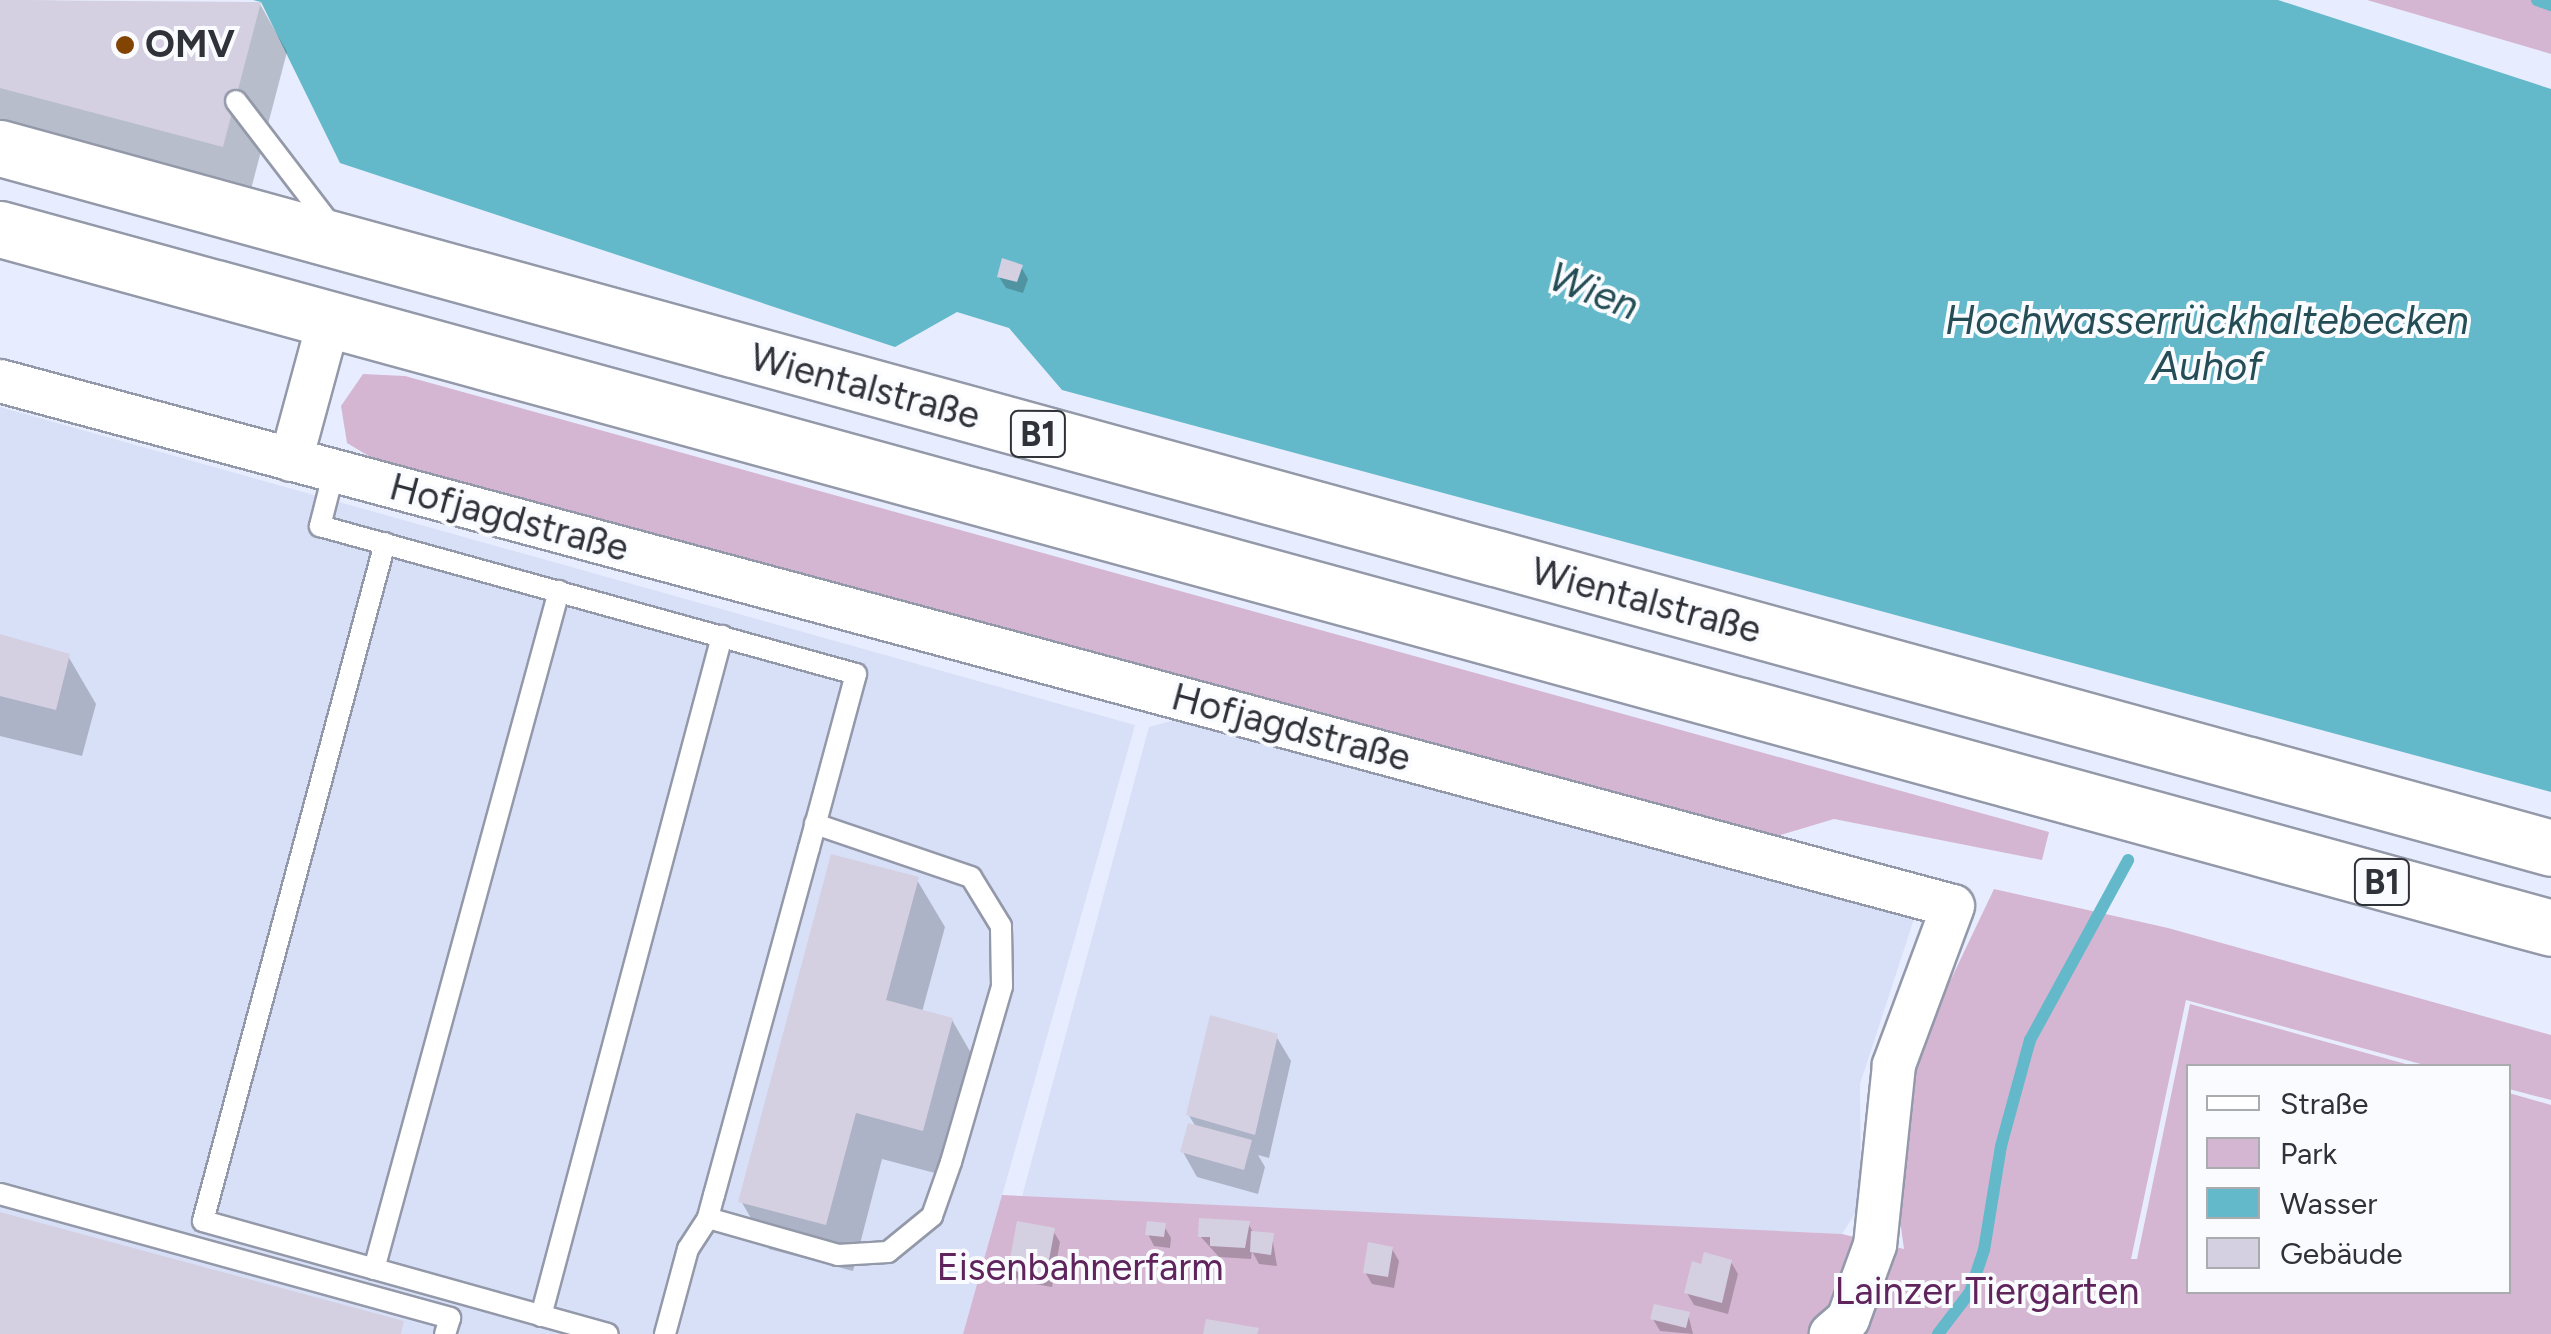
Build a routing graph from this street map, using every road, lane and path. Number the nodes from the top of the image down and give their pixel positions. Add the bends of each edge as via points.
1 (236, 102) dead end
2 (0, 148) edge
3 (0, 229) edge
4 (347, 245) junction
5 (329, 320) junction
6 (0, 380) edge
7 (291, 460) junction
8 (334, 472) junction
9 (384, 543) junction
10 (559, 591) junction
11 (722, 636) junction
12 (815, 824) junction
13 (2551, 848) edge
14 (2551, 928) edge
15 (0, 1194) edge
16 (708, 1218) junction
17 (374, 1269) junction
18 (540, 1316) junction
19 (445, 1334) edge
20 (608, 1334) edge
21 (665, 1334) edge
22 (1832, 1334) edge

1 - 4 lane
2 - 4 main road, Wientalstraße / B1
3 - 5 main road, Wientalstraße / B1
4 - 13 main road, Wientalstraße / B1
5 - 7 street
5 - 14 main road, Wientalstraße / B1
6 - 7 street, Hofjagdstraße
7 - 8 street, Hofjagdstraße
8 - 9 lane via 320,526
8 - 22 street, Hofjagdstraße via 1953,906 1894,1065 1875,1245 1848,1318
9 - 10 lane
9 - 17 lane via 203,1221
10 - 11 lane
10 - 17 lane
11 - 12 lane via 856,674
11 - 18 lane
12 - 16 lane
12 - 16 lane via 971,877 1001,926 1002,986 932,1216 888,1252 838,1255
15 - 19 lane via 450,1318
16 - 21 lane via 688,1249
17 - 18 lane
18 - 20 lane

